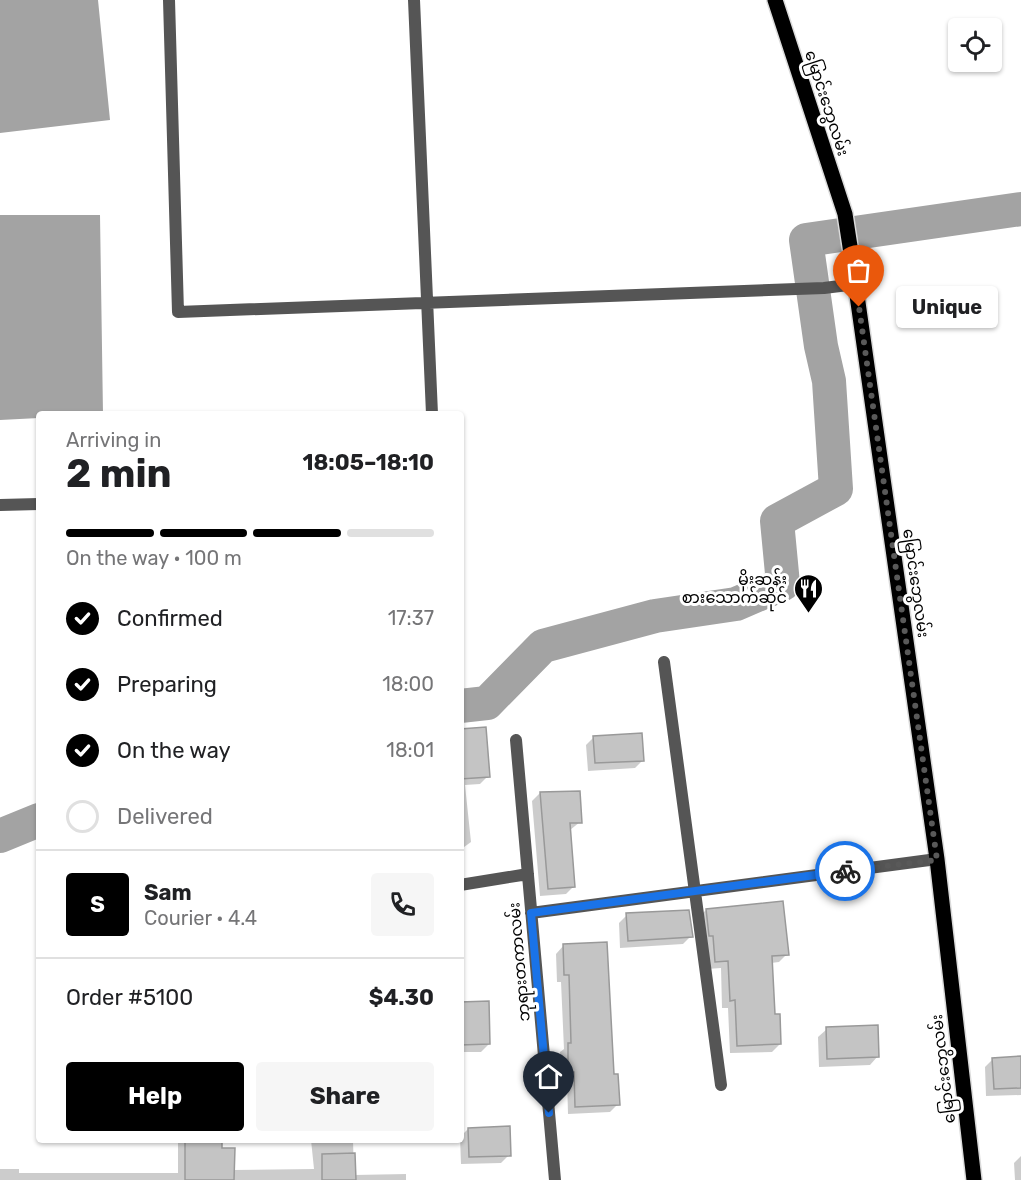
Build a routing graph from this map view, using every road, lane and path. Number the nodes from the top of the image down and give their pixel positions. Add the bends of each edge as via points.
1 (170, 0) edge
2 (414, 0) edge
3 (775, 0) edge
4 (856, 284) junction
5 (425, 303) junction
6 (432, 411) edge
7 (36, 504) edge
8 (0, 505) edge
9 (664, 662) dead end
10 (516, 740) dead end
11 (937, 860) junction
12 (528, 874) junction
13 (464, 884) edge
14 (695, 891) junction
15 (531, 913) junction
16 (721, 1084) dead end
17 (555, 1180) edge
18 (974, 1180) edge

1 - 5 street via 178,312
2 - 5 street
3 - 4 main road, မြောင်းဘွေလမ်း via 844,214
4 - 5 street
4 - 11 main road, မြောင်းဘွေလမ်း
5 - 6 street
7 - 8 street
9 - 14 street
10 - 12 street, ဘုရားတကာလမ်း
11 - 14 street
11 - 18 main road, မြောင်းဘွေလမ်း
12 - 13 street
12 - 15 street, ဘုရားတကာလမ်း
14 - 15 street
14 - 16 street
15 - 17 street, ဘုရားတကာလမ်း

